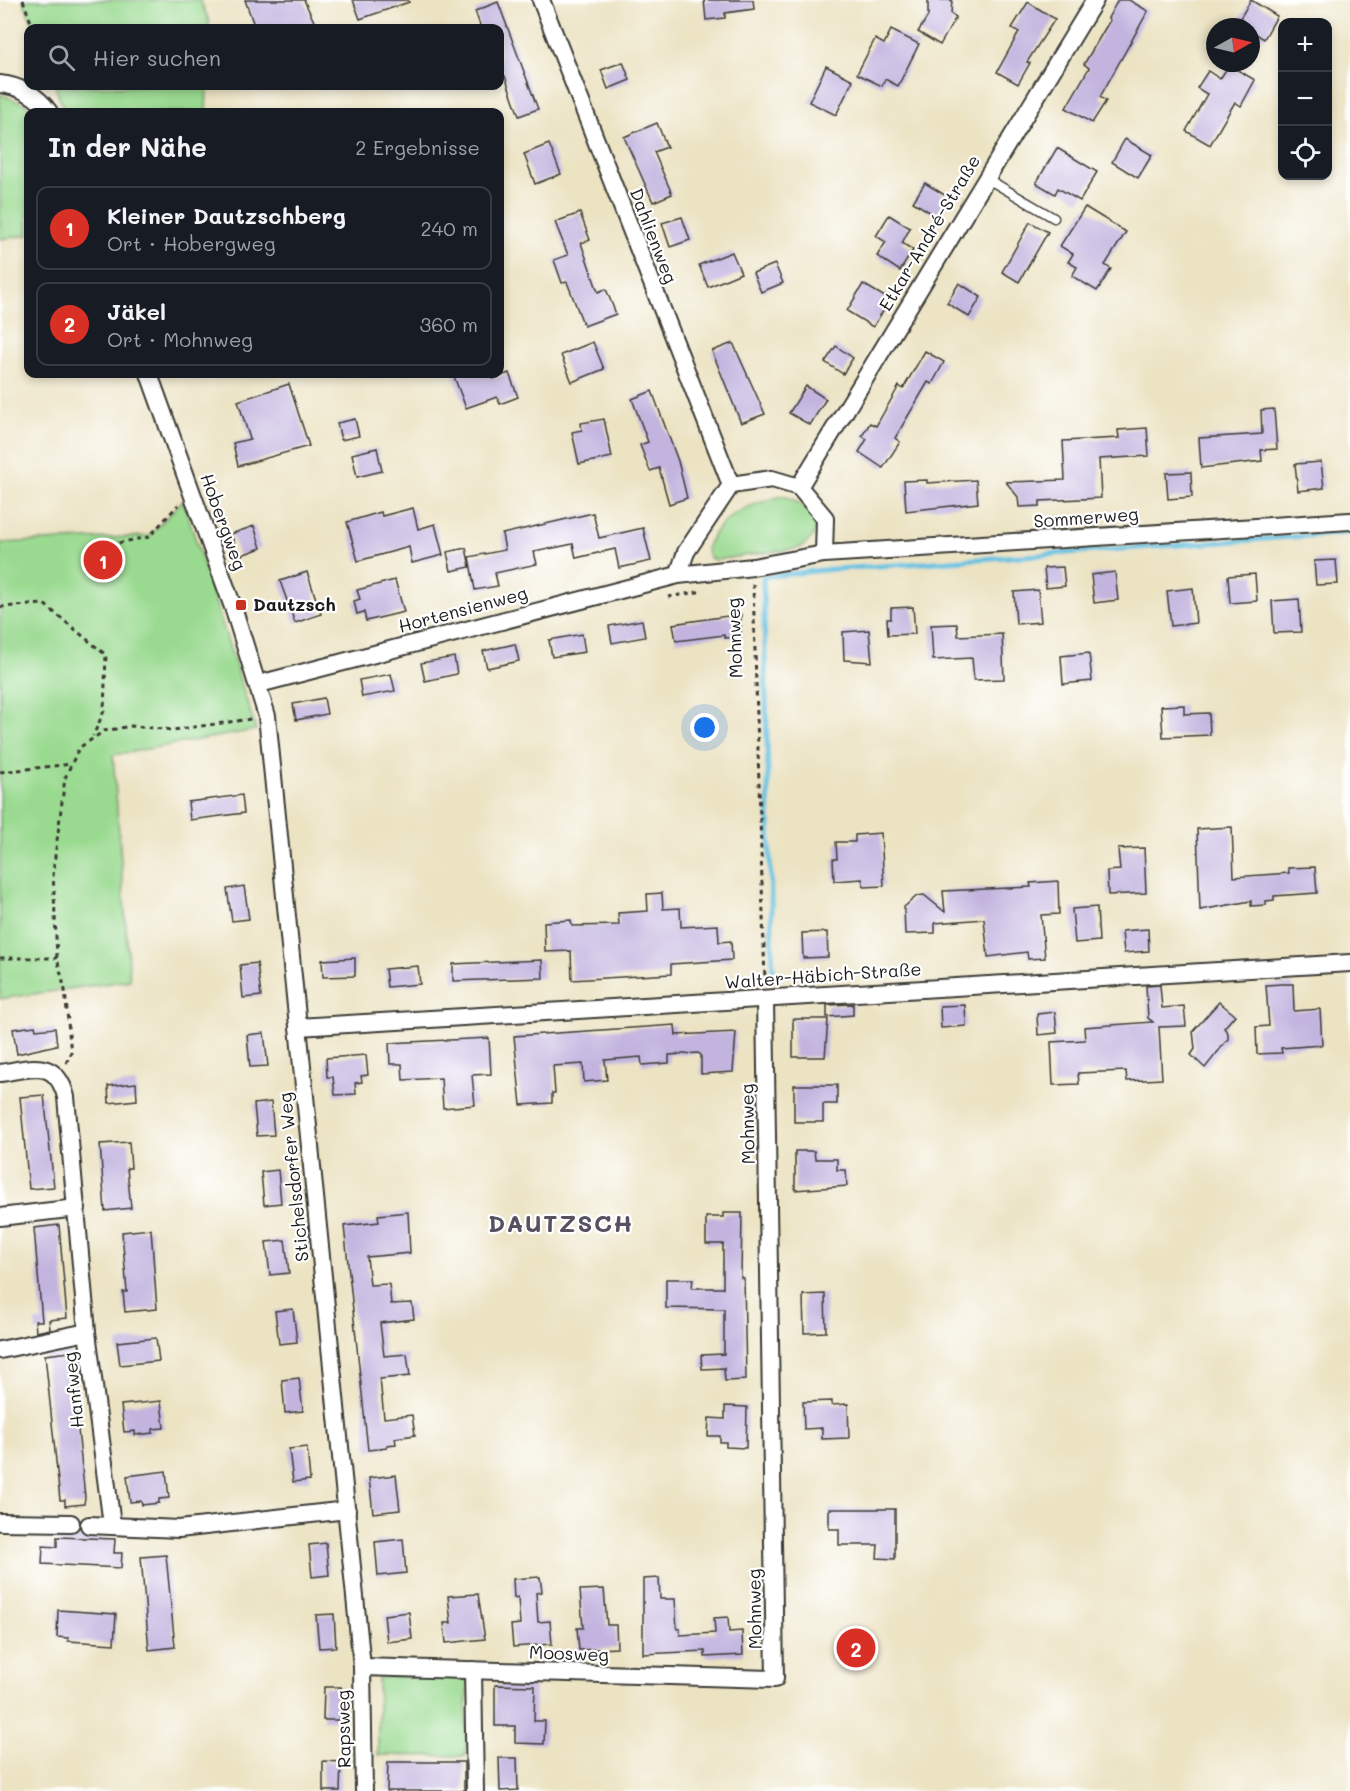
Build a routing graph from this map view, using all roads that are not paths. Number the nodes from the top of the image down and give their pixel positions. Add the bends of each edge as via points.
1 (541, 0) edge
2 (1095, 0) edge
3 (0, 84) edge
4 (45, 106) edge
5 (986, 178) junction
6 (1054, 218) dead end
7 (150, 378) edge
8 (731, 485) junction
9 (799, 487) junction
10 (1350, 521) edge
11 (824, 554) junction
12 (678, 575) junction
13 (753, 575) joint
14 (259, 684) junction
15 (1350, 963) edge
16 (765, 999) junction
17 (298, 1027) junction
18 (0, 1073) edge
19 (78, 1208) junction
20 (0, 1217) edge
21 (87, 1332) junction
22 (0, 1350) edge
23 (347, 1510) junction
24 (0, 1522) edge
25 (71, 1523) dead end
26 (89, 1525) dead end
27 (112, 1525) junction
28 (362, 1666) junction
29 (473, 1671) junction
30 (776, 1679) joint
31 (364, 1791) edge
32 (476, 1791) edge

1 - 8 street, Dahlienweg
2 - 5 street, Etkar-André-Straße
3 - 4 street via 12,85
5 - 6 lane
5 - 9 street, Etkar-André-Straße
7 - 14 street, Hobergweg
8 - 9 street via 772,479
8 - 12 street via 686,552
9 - 11 street via 825,518
10 - 11 street, Sommerweg
11 - 13 street, Sommerweg
12 - 13 street, Hortensienweg
12 - 14 street, Hortensienweg
14 - 17 street, Stichelsdorfer Weg via 267,716
15 - 16 street, Walter-Häbich-Straße
16 - 17 street, Walter-Häbich-Straße
16 - 30 street, Mohnweg
17 - 23 street, Stichelsdorfer Weg
18 - 19 street, Hanfweg via 42,1068 59,1077 66,1097
19 - 20 street
19 - 21 street, Hanfweg
21 - 22 street
21 - 27 street, Hanfweg
23 - 27 street via 179,1529
23 - 28 street, Stichelsdorfer Weg
24 - 25 street
26 - 27 street
28 - 29 street, Moosweg
28 - 31 street, Rapsweg
29 - 30 street, Moosweg
29 - 32 street

